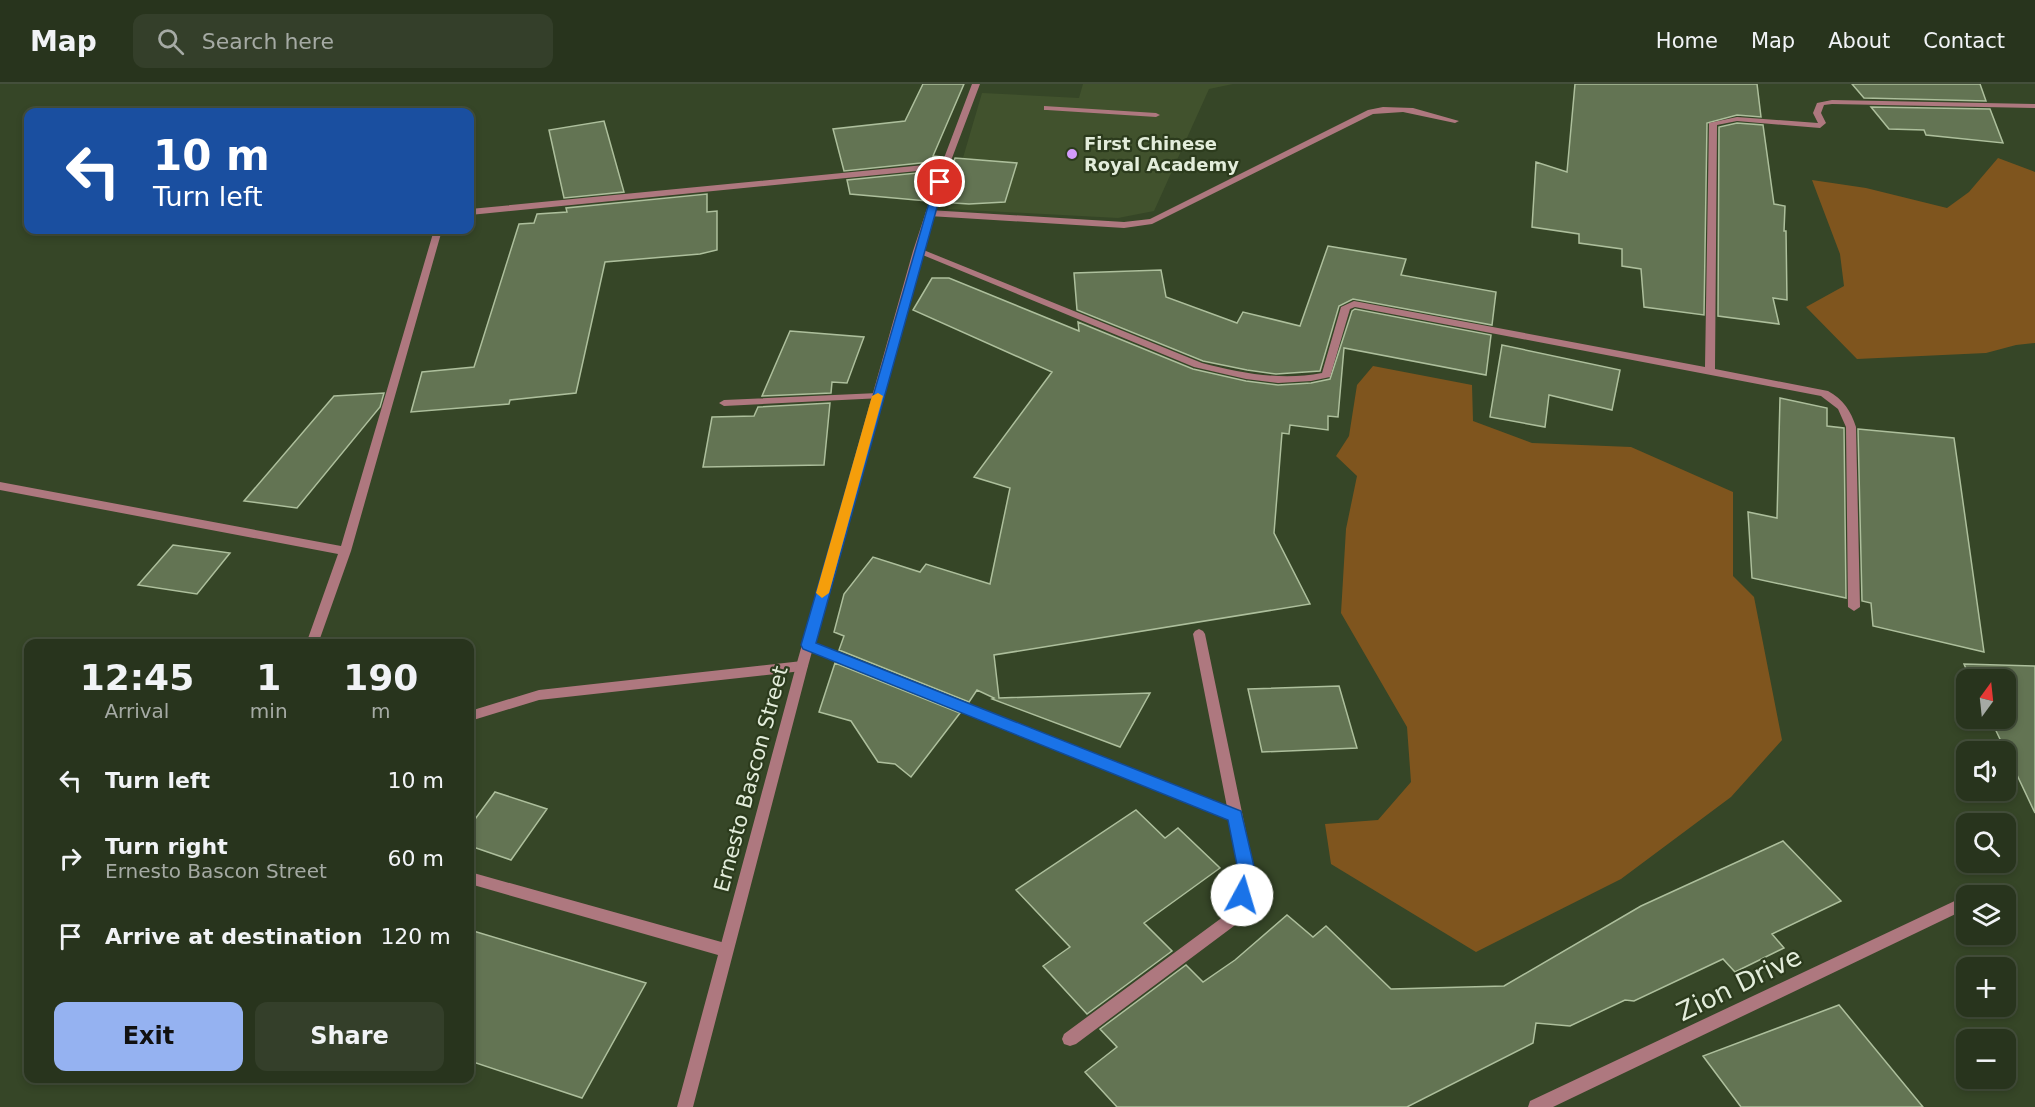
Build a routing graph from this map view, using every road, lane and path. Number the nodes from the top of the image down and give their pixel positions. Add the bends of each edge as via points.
1 (976, 84) edge
2 (2035, 106) edge
3 (1047, 108) dead end
4 (1156, 115) dead end
5 (1455, 121) dead end
6 (945, 166) junction
7 (474, 212) edge
8 (929, 213) junction
9 (437, 234) edge
10 (918, 251) junction
11 (1710, 372) junction
12 (878, 396) junction
13 (724, 403) dead end
14 (0, 486) edge
15 (345, 551) junction
16 (1854, 607) dead end
17 (1199, 634) dead end
18 (314, 639) edge
19 (808, 645) junction
20 (802, 666) junction
21 (474, 715) edge
22 (1235, 816) junction
23 (474, 879) edge
24 (1956, 906) edge
25 (726, 950) junction
26 (1070, 1040) dead end
27 (685, 1107) edge
28 (1536, 1107) edge

1 - 6 street, Ernesto Bascon Street
2 - 11 street via 1832,102 1821,104 1817,113 1820,126 1737,120 1713,123
3 - 4 street
5 - 8 street via 1406,108 1371,112 1152,221 1124,225
6 - 7 street
6 - 8 street, Ernesto Bascon Street
8 - 10 street, Ernesto Bascon Street
9 - 15 street
10 - 11 street via 1198,365 1224,372 1291,379 1326,375 1346,307 1354,304
10 - 12 street, Ernesto Bascon Street
11 - 16 street via 1813,389 1844,408 1851,427
12 - 13 street
12 - 19 street, Ernesto Bascon Street
14 - 15 street
15 - 18 street
17 - 22 street
19 - 20 street, Ernesto Bascon Street
19 - 22 street
20 - 21 street via 538,695
20 - 25 street, Ernesto Bascon Street
22 - 26 street via 1248,875 1237,915
23 - 25 street
24 - 28 street, Zion Drive
25 - 27 street, Ernesto Bascon Street

